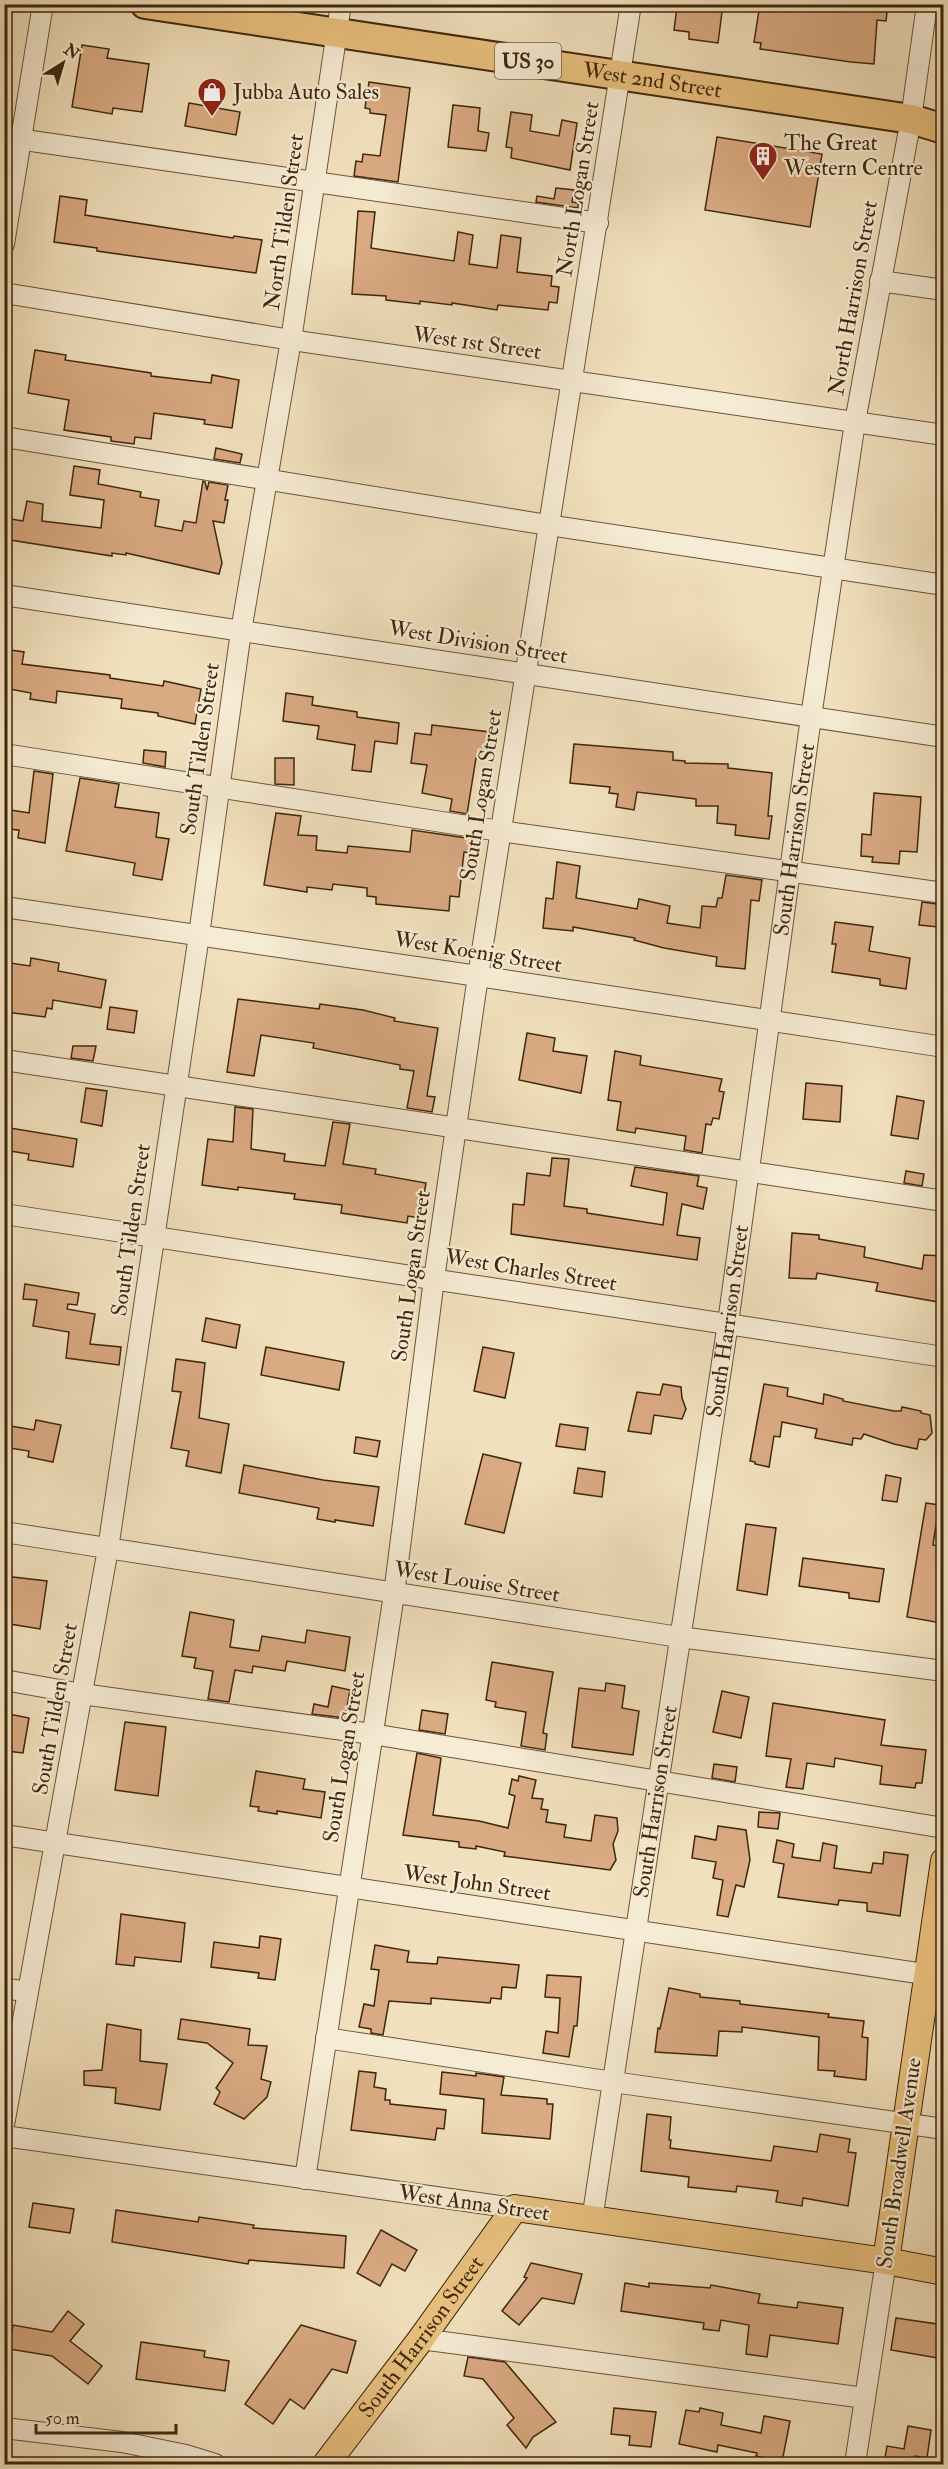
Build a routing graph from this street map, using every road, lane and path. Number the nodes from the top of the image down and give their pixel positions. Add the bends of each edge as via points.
1 (43, 4) edge
2 (145, 4) edge
3 (341, 4) edge
4 (631, 4) edge
5 (927, 4) edge
6 (337, 32) junction
7 (621, 75) junction
8 (944, 118) edge
9 (911, 119) junction
10 (944, 129) edge
11 (13, 138) edge
12 (314, 182) junction
13 (597, 223) junction
14 (4, 244) edge
15 (880, 281) junction
16 (944, 290) edge
17 (4, 293) edge
18 (291, 340) junction
19 (570, 381) junction
20 (855, 422) junction
21 (944, 435) edge
22 (4, 437) edge
23 (267, 479) junction
24 (548, 525) junction
25 (833, 569) junction
26 (944, 585) edge
27 (4, 595) edge
28 (241, 630) junction
29 (524, 674) junction
30 (811, 717) junction
31 (944, 737) edge
32 (4, 754) edge
33 (219, 788) junction
34 (500, 831) junction
35 (790, 872) junction
36 (944, 893) edge
37 (4, 907) edge
38 (199, 935) junction
39 (478, 976) junction
40 (771, 1021) junction
41 (944, 1047) edge
42 (4, 1060) edge
43 (176, 1085) junction
44 (456, 1126) junction
45 (749, 1171) junction
46 (944, 1201) edge
47 (4, 1214) edge
48 (154, 1237) junction
49 (434, 1279) junction
50 (728, 1323) junction
51 (944, 1357) edge
52 (4, 1532) edge
53 (108, 1549) junction
54 (394, 1594) junction
55 (679, 1637) junction
56 (944, 1671) edge
57 (4, 1680) edge
58 (82, 1694) junction
59 (372, 1734) junction
60 (658, 1780) junction
61 (944, 1828) edge
62 (4, 1835) edge
63 (55, 1843) junction
64 (944, 1861) edge
65 (349, 1888) junction
66 (635, 1930) junction
67 (935, 1975) edge
68 (4, 1988) edge
69 (28, 1992) junction
70 (326, 2038) junction
71 (613, 2082) junction
72 (904, 2122) junction
73 (4, 2126) edge
74 (944, 2129) edge
75 (4, 2136) edge
76 (305, 2179) junction
77 (515, 2208) junction
78 (592, 2220) junction
79 (886, 2261) junction
80 (944, 2272) edge
81 (421, 2339) junction
82 (866, 2398) junction
83 (4, 2428) edge
84 (216, 2464) edge
85 (329, 2464) edge
86 (855, 2464) edge

1 - 11 street
2 - 6 highway, West 2nd Street / US 30
3 - 6 street, North Tilden Street
4 - 7 street, North Logan Street
5 - 9 street, North Harrison Street
6 - 7 highway, West 2nd Street / US 30
6 - 12 street, North Tilden Street
7 - 9 highway, West 2nd Street / US 30
7 - 13 street, North Logan Street
8 - 9 highway, West 2nd Street / US 30
9 - 10 highway, West 2nd Street / US 30
9 - 15 street, North Harrison Street
11 - 12 street
11 - 14 street
12 - 13 street
12 - 18 street, North Tilden Street
13 - 19 street, North Logan Street
15 - 16 street
15 - 20 street, North Harrison Street
17 - 18 street, West 1st Street
18 - 19 street, West 1st Street
18 - 23 street, South Tilden Street
19 - 20 street, West 1st Street
19 - 24 street, South Logan Street
20 - 21 street, West 1st Street
20 - 25 street, South Harrison Street
22 - 23 street
23 - 24 street
23 - 28 street, South Tilden Street
24 - 25 street
24 - 29 street, South Logan Street
25 - 26 street
25 - 30 street, South Harrison Street
27 - 28 street, West Division Street
28 - 29 street, West Division Street
28 - 33 street, South Tilden Street
29 - 30 street, West Division Street
29 - 34 street, South Logan Street
30 - 31 street, West Division Street
30 - 35 street, South Harrison Street
32 - 33 street
33 - 34 street
33 - 38 street, South Tilden Street
34 - 35 street
34 - 39 street, South Logan Street
35 - 36 street
35 - 40 street, South Harrison Street
37 - 38 street, West Koenig Street
38 - 39 street, West Koenig Street
38 - 43 street, South Tilden Street
39 - 40 street, West Koenig Street
39 - 44 street, South Logan Street
40 - 41 street, West Koenig Street
40 - 45 street, South Harrison Street
42 - 43 street
43 - 44 street
43 - 48 street, South Tilden Street
44 - 45 street
44 - 49 street, South Logan Street
45 - 46 street
45 - 50 street, South Harrison Street
47 - 48 street, West Charles Street
48 - 49 street, West Charles Street
48 - 53 street, South Tilden Street
49 - 50 street, West Charles Street
49 - 54 street, South Logan Street
50 - 51 street, West Charles Street
50 - 55 street, South Harrison Street
52 - 53 street, West Louise Street
53 - 54 street, West Louise Street
53 - 58 street, South Tilden Street
54 - 55 street, West Louise Street
54 - 59 street, South Logan Street
55 - 56 street, West Louise Street
55 - 60 street, South Harrison Street
57 - 58 street
58 - 59 street
58 - 63 street, South Tilden Street
59 - 60 street
59 - 65 street, South Logan Street
60 - 61 street
60 - 66 street, South Harrison Street
62 - 63 street, West John Street
63 - 65 street, West John Street
63 - 69 street, South Tilden Street
64 - 67 main road, South Broadwell Avenue
65 - 66 street, West John Street
65 - 70 street, South Logan Street
66 - 67 street, West John Street
66 - 71 street, South Harrison Street
67 - 72 main road, South Broadwell Avenue
68 - 69 street
69 - 73 street, South Tilden Street
70 - 71 street
70 - 76 street, South Logan Street
71 - 72 street
71 - 78 street, South Harrison Street
72 - 74 street
72 - 79 main road, South Broadwell Avenue
75 - 76 street, West Anna Street
76 - 77 street, West Anna Street
77 - 78 main road, West Anna Street
77 - 81 main road, South Harrison Street
78 - 79 main road, West Anna Street
79 - 80 main road, West Anna Street
79 - 82 street, South Broadwell Avenue
81 - 82 street
81 - 85 main road, South Harrison Street
82 - 86 street, South Broadwell Avenue
83 - 84 street via 122,2442

